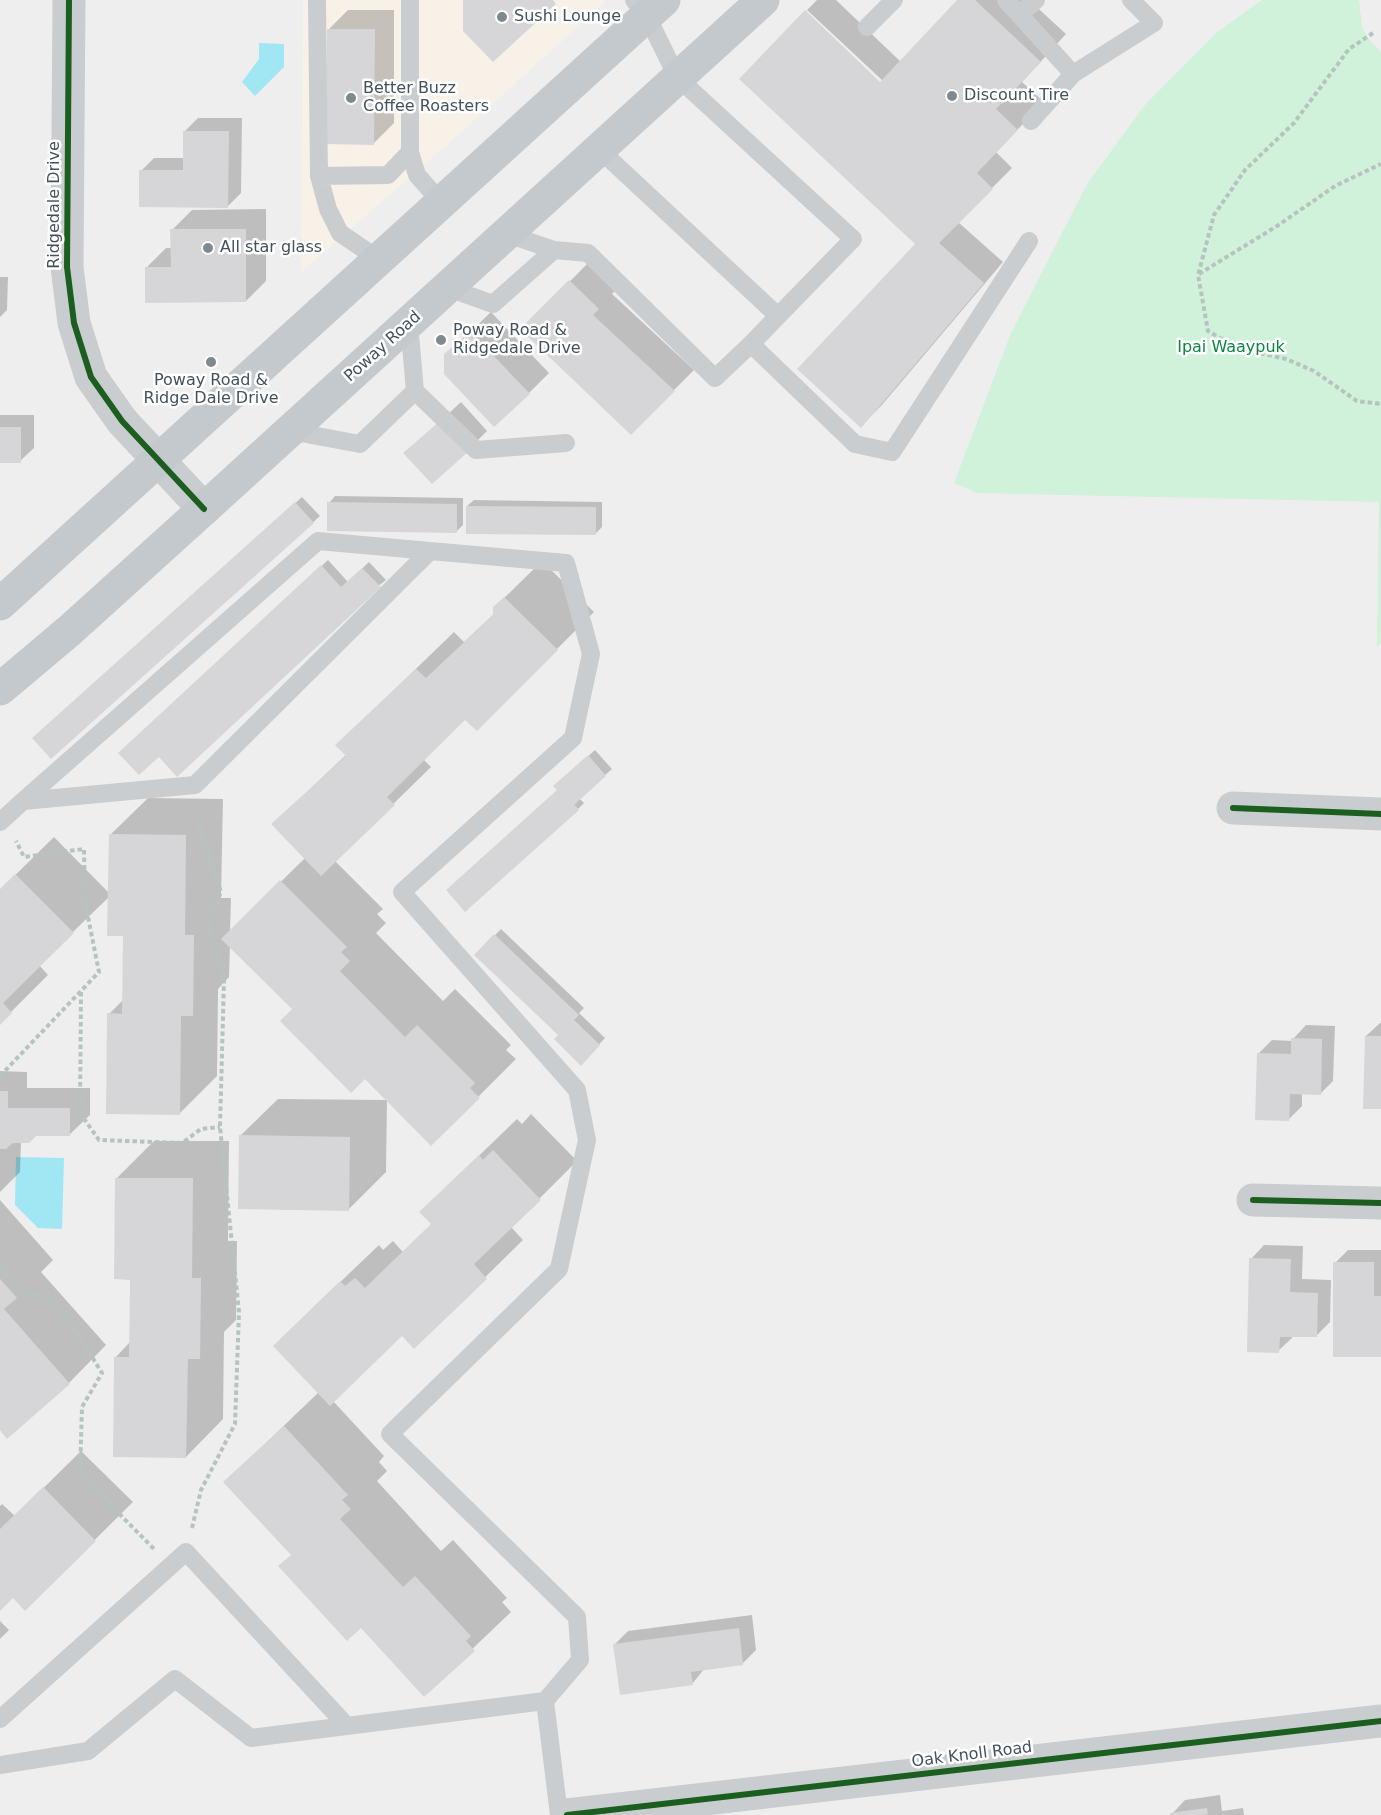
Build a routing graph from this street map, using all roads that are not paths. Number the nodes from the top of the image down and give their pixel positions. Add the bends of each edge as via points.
1 (69, 0) edge
2 (317, 0) edge
3 (410, 0) edge
4 (763, 0) edge
5 (894, 0) edge
6 (1005, 0) edge
7 (1036, 0) edge
8 (1131, 0) edge
9 (649, 5) edge
10 (1019, 15) junction
11 (867, 27) dead end
12 (1073, 74) junction
13 (677, 77) junction
14 (1031, 121) dead end
15 (600, 150) junction
16 (410, 152) junction
17 (319, 176) junction
18 (441, 202) junction
19 (507, 234) junction
20 (1029, 241) dead end
21 (554, 250) junction
22 (378, 259) junction
23 (448, 288) junction
24 (778, 316) junction
25 (409, 323) junction
26 (751, 344) junction
27 (415, 391) junction
28 (290, 431) junction
29 (566, 443) dead end
30 (159, 460) junction
31 (204, 510) junction
32 (430, 551) junction
33 (0, 604) edge
34 (0, 689) edge
35 (23, 801) junction
36 (1233, 808) dead end
37 (1381, 814) edge
38 (1, 821) edge
39 (1253, 1200) dead end
40 (1381, 1203) edge
41 (545, 1701) junction
42 (0, 1719) edge
43 (1381, 1721) edge
44 (347, 1726) junction
45 (0, 1765) edge
46 (559, 1815) edge
47 (567, 1815) edge

1 - 30 street, Ridgedale Drive via 67,267 74,323 91,377 122,421
2 - 17 lane
3 - 16 lane
4 - 13 main road, Poway Road
5 - 11 lane
6 - 10 lane
7 - 10 lane
8 - 12 lane via 1154,23
9 - 13 lane
9 - 18 main road
10 - 12 lane
12 - 14 lane
13 - 15 main road, Poway Road
13 - 24 lane via 853,239
15 - 19 main road, Poway Road
15 - 24 lane
16 - 17 lane via 388,175
16 - 18 lane via 417,175
17 - 22 lane via 340,233
18 - 22 main road
19 - 21 lane
19 - 23 main road, Poway Road
20 - 26 lane via 892,452 855,444
21 - 23 lane via 493,304
21 - 26 lane via 588,253 715,378
22 - 30 main road
23 - 25 main road, Poway Road
24 - 26 lane
25 - 27 lane
25 - 28 main road, Poway Road
27 - 28 lane via 360,444
27 - 29 lane via 476,450
28 - 31 main road, Poway Road
30 - 31 street, Ridgedale Drive
30 - 33 main road
31 - 34 main road, Poway Road
32 - 35 lane via 195,785
32 - 35 lane via 318,541
32 - 41 lane via 566,563 591,654 573,738 402,892 577,1090 587,1140 559,1269 390,1434 577,1617 580,1660
35 - 38 lane
36 - 37 street
39 - 40 street
41 - 44 lane
41 - 46 lane
42 - 44 lane via 186,1552
43 - 47 street, Oak Knoll Road
44 - 45 lane via 251,1738 175,1679 88,1751

